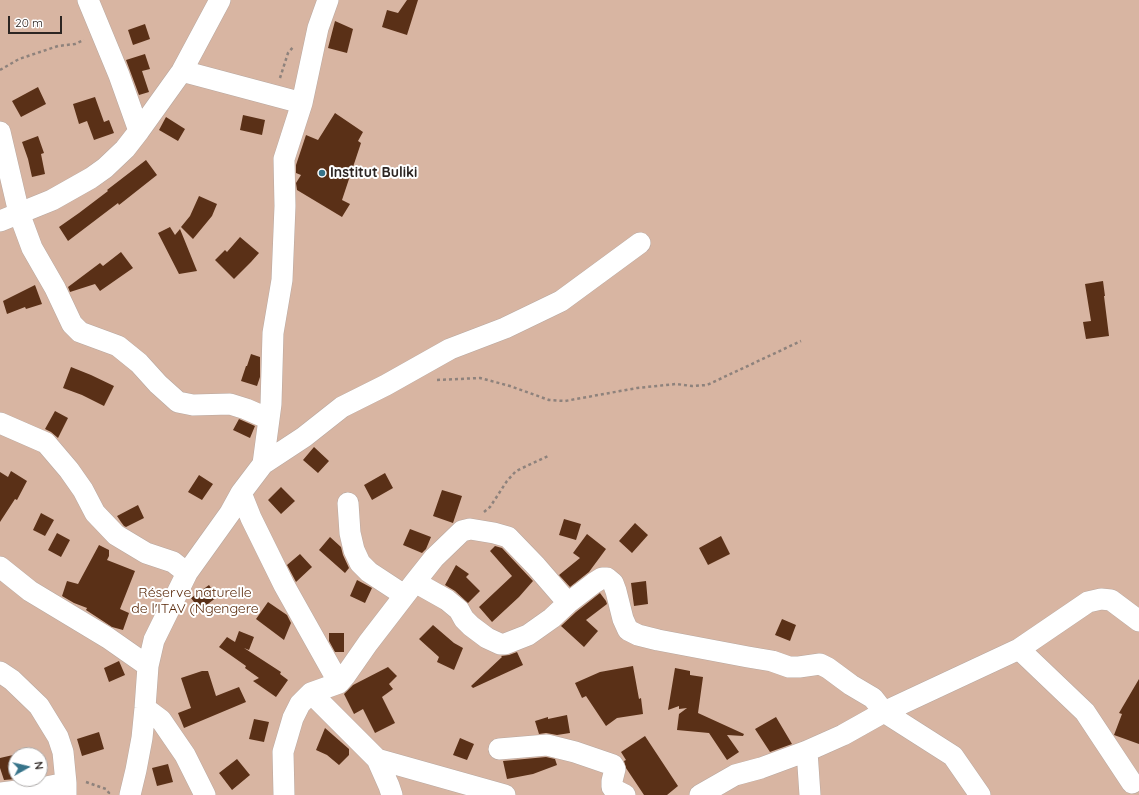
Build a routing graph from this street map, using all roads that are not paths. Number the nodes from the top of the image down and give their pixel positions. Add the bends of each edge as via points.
1 (88, 0) edge
2 (220, 0) edge
3 (328, 0) edge
4 (182, 71) junction
5 (302, 103) junction
6 (139, 131) junction
7 (0, 132) edge
8 (19, 213) junction
9 (0, 221) edge
10 (640, 243) dead end
11 (269, 419) junction
12 (0, 422) edge
13 (263, 464) junction
14 (241, 493) junction
15 (348, 503) dead end
16 (0, 567) edge
17 (187, 573) junction
18 (410, 588) junction
19 (568, 603) junction
20 (1139, 621) edge
21 (1019, 649) junction
22 (148, 666) junction
23 (0, 672) edge
24 (338, 683) junction
25 (311, 693) junction
26 (145, 708) junction
27 (884, 712) junction
28 (499, 749) dead end
29 (807, 751) junction
30 (377, 759) junction
31 (66, 781) edge
32 (1132, 784) edge
33 (0, 793) edge
34 (130, 795) edge
35 (205, 795) edge
36 (284, 795) edge
37 (392, 795) edge
38 (504, 795) edge
39 (625, 795) edge
40 (700, 795) edge
41 (810, 795) edge
42 (980, 795) edge

1 - 6 street
2 - 4 street
3 - 5 street via 318,28
4 - 5 street
4 - 6 street
5 - 11 street via 284,159 282,280 273,332
6 - 8 street via 105,168 91,178 52,200
7 - 8 street
8 - 9 street
8 - 11 street via 32,248 72,324 80,332 118,346 178,402 193,405 230,404
10 - 13 street via 561,301 504,328 450,349 386,386 342,407 304,437
11 - 13 street
12 - 17 street via 46,443 69,470 95,513 116,534 146,553 173,562
13 - 14 street
14 - 17 street via 230,513
14 - 24 street via 284,585
15 - 18 street via 350,533 360,563 369,572
16 - 22 street via 30,591 108,638
17 - 22 street via 154,640
18 - 19 street via 447,600 459,610 471,626 500,644 528,635
18 - 19 street via 456,536 470,529 508,537
18 - 24 street
19 - 27 street via 594,583 607,578 613,583 628,630 658,640 772,661 789,667 820,664 873,698
20 - 21 street via 1112,600 1088,602
21 - 27 street
21 - 32 street via 1085,712
22 - 26 street
23 - 31 street via 39,706 58,737 63,752
24 - 25 street
25 - 30 street
25 - 36 street via 300,704 293,718 283,752
26 - 34 street
26 - 35 street via 161,720 185,755
27 - 29 street
27 - 42 street via 953,756
28 - 39 street via 547,745 613,765 615,770 612,787
29 - 40 street via 735,775
29 - 41 street
30 - 37 street
30 - 38 street
31 - 33 street via 41,788

